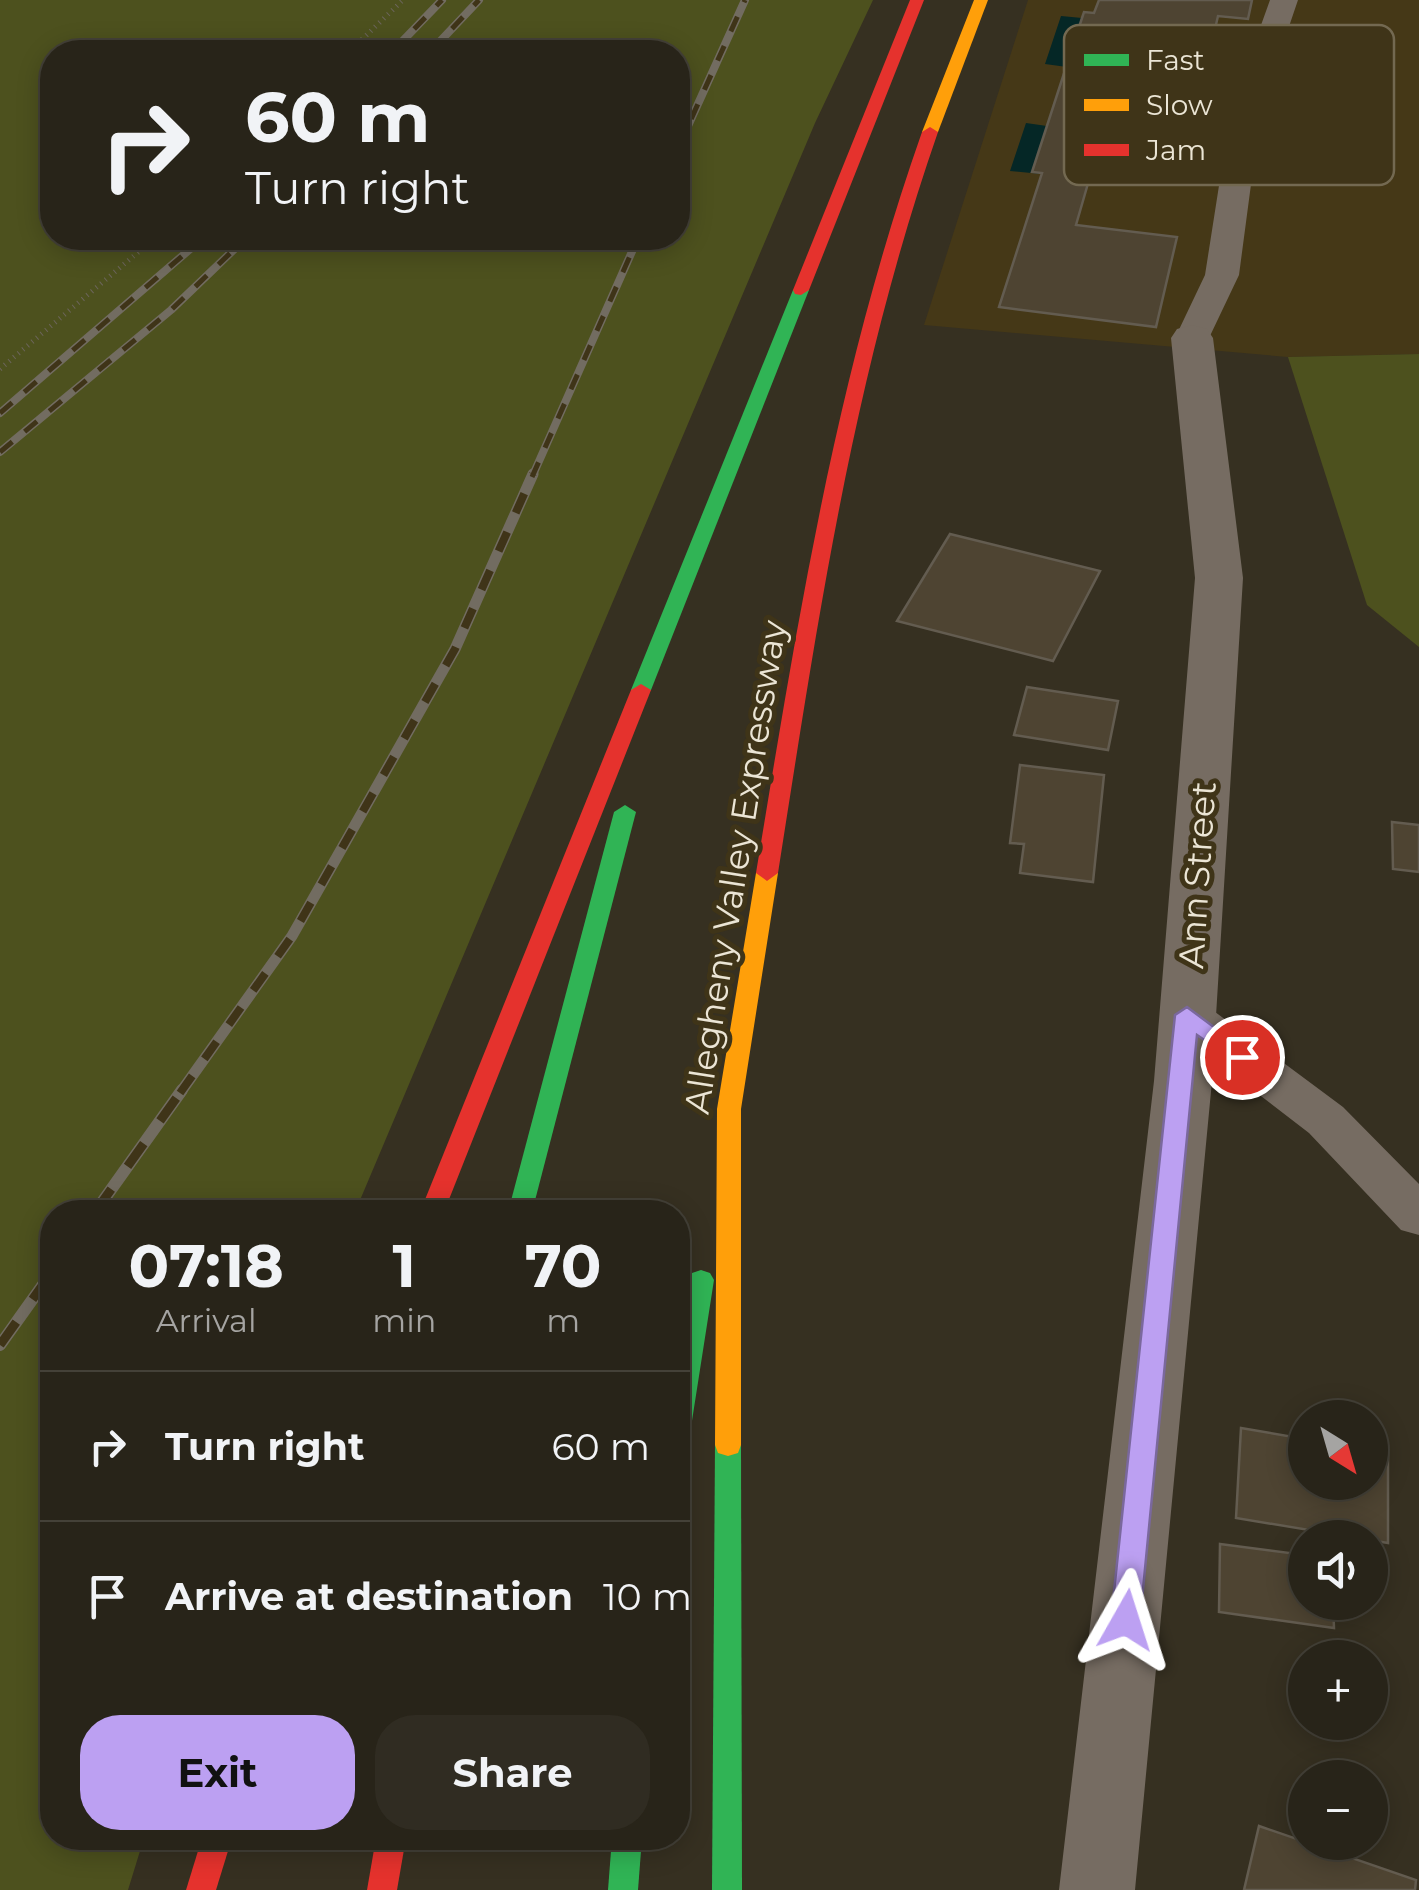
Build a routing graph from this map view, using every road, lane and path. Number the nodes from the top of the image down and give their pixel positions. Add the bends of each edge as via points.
1 (403, 0) edge
2 (917, 0) edge
3 (982, 0) edge
4 (1284, 0) edge
5 (1275, 25) edge
6 (361, 40) edge
7 (1235, 185) edge
8 (140, 250) edge
9 (1192, 338) joint
10 (0, 369) edge
11 (726, 474) junction
12 (644, 747) dead end
13 (633, 784) dead end
14 (1187, 1015) junction
15 (729, 1109) junction
16 (437, 1200) edge
17 (523, 1200) edge
18 (1419, 1216) edge
19 (690, 1352) edge
20 (214, 1850) edge
21 (390, 1850) edge
22 (626, 1850) edge
23 (201, 1890) edge
24 (382, 1890) edge
25 (623, 1890) edge
26 (727, 1890) edge
27 (1097, 1890) edge

1 - 6 path
2 - 11 highway
3 - 15 highway, Allegheny Valley Expressway via 891,234 832,473
4 - 5 lane
7 - 9 lane via 1222,275
8 - 10 path
9 - 14 street, Ann Street via 1219,578
11 - 12 highway
11 - 16 highway
13 - 17 highway
14 - 18 lane via 1326,1120
14 - 27 street, Ann Street
15 - 19 highway
15 - 26 highway, Allegheny Valley Expressway
20 - 23 highway
21 - 24 highway
22 - 25 highway

